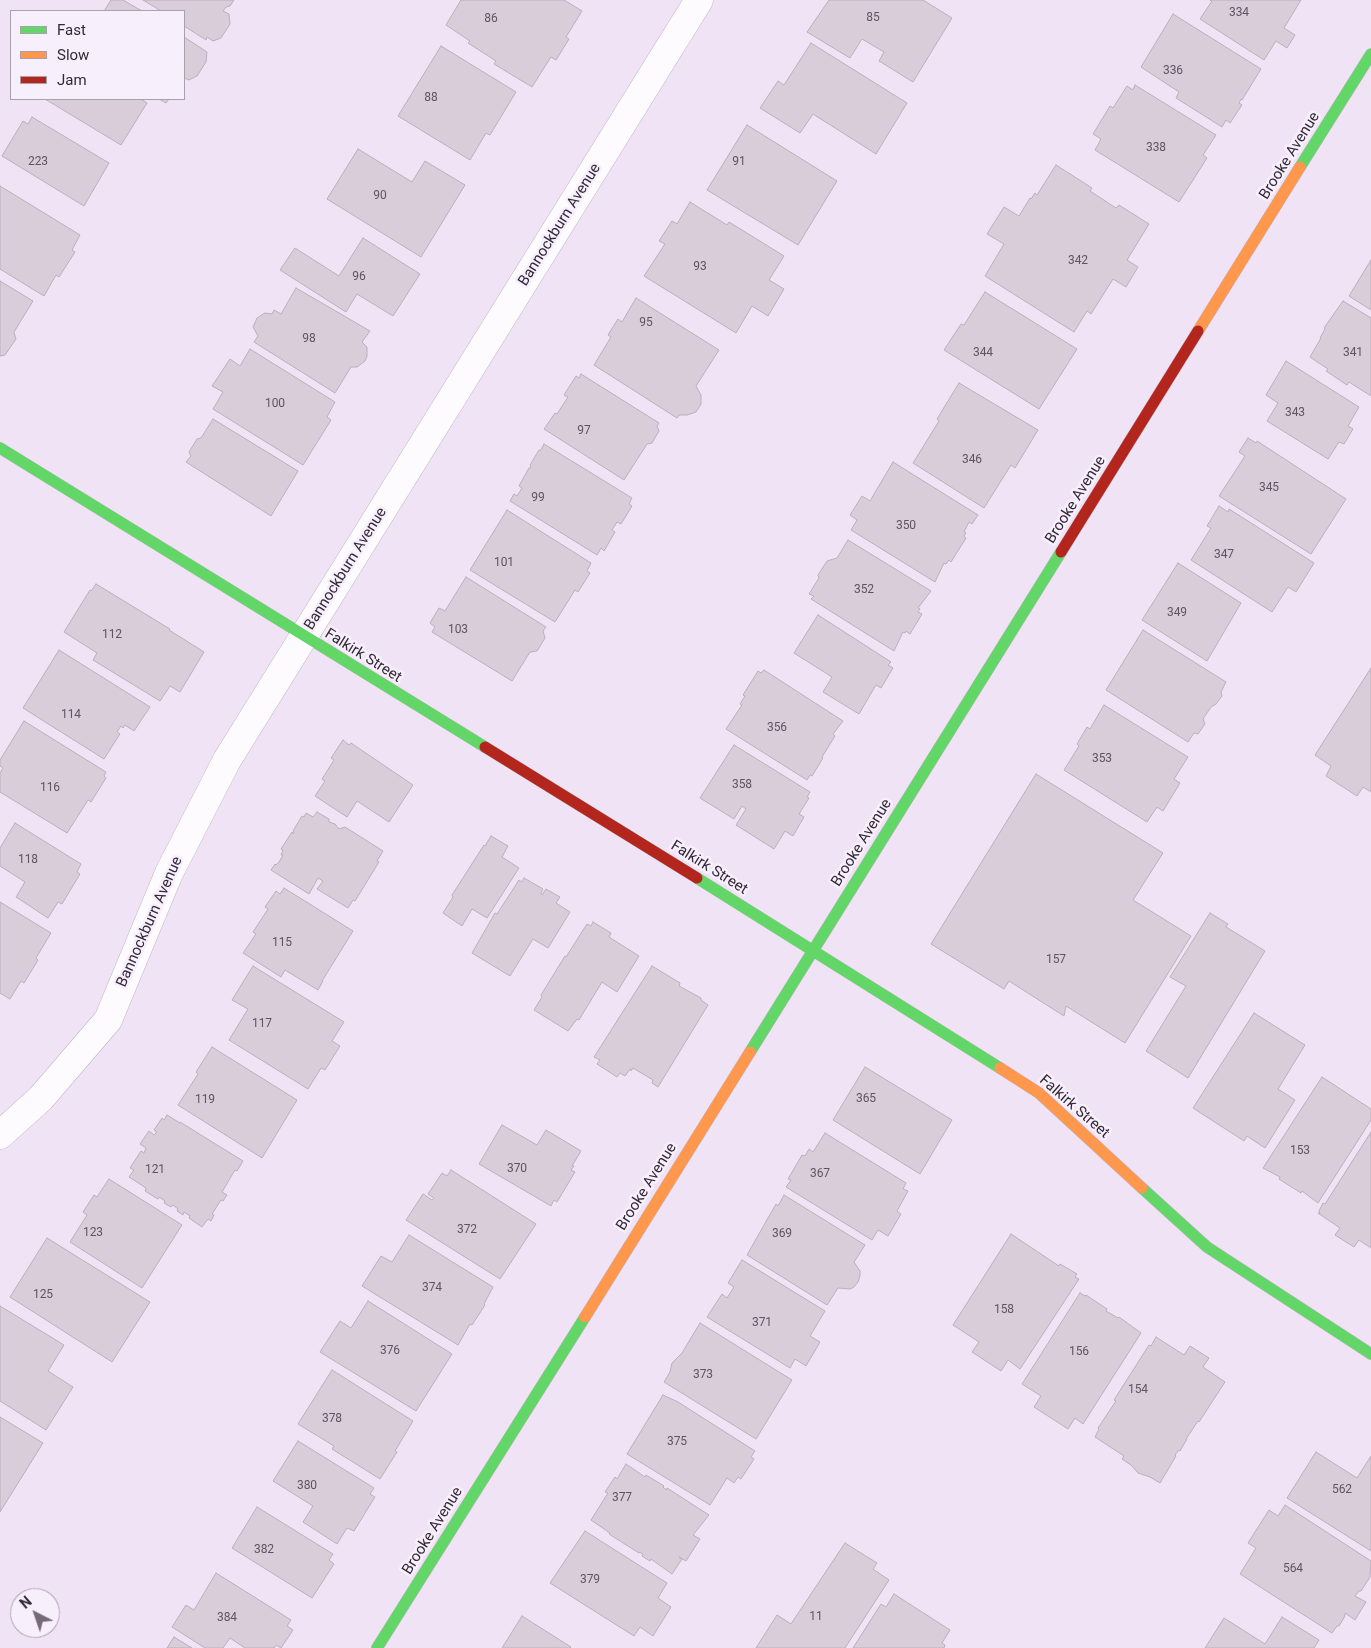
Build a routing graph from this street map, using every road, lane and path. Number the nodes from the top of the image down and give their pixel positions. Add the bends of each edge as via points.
1 (699, 0) edge
2 (1371, 54) edge
3 (0, 448) edge
4 (303, 636) junction
5 (812, 950) junction
6 (0, 1135) edge
7 (1371, 1354) edge
8 (377, 1648) edge

1 - 4 street, Bannockburn Avenue
2 - 5 street, Brooke Avenue
3 - 4 street, Falkirk Street
4 - 5 street, Falkirk Street
4 - 6 street, Bannockburn Avenue via 227,760 170,873 108,1020 41,1098
5 - 7 street, Falkirk Street via 1039,1093 1207,1247
5 - 8 street, Brooke Avenue

